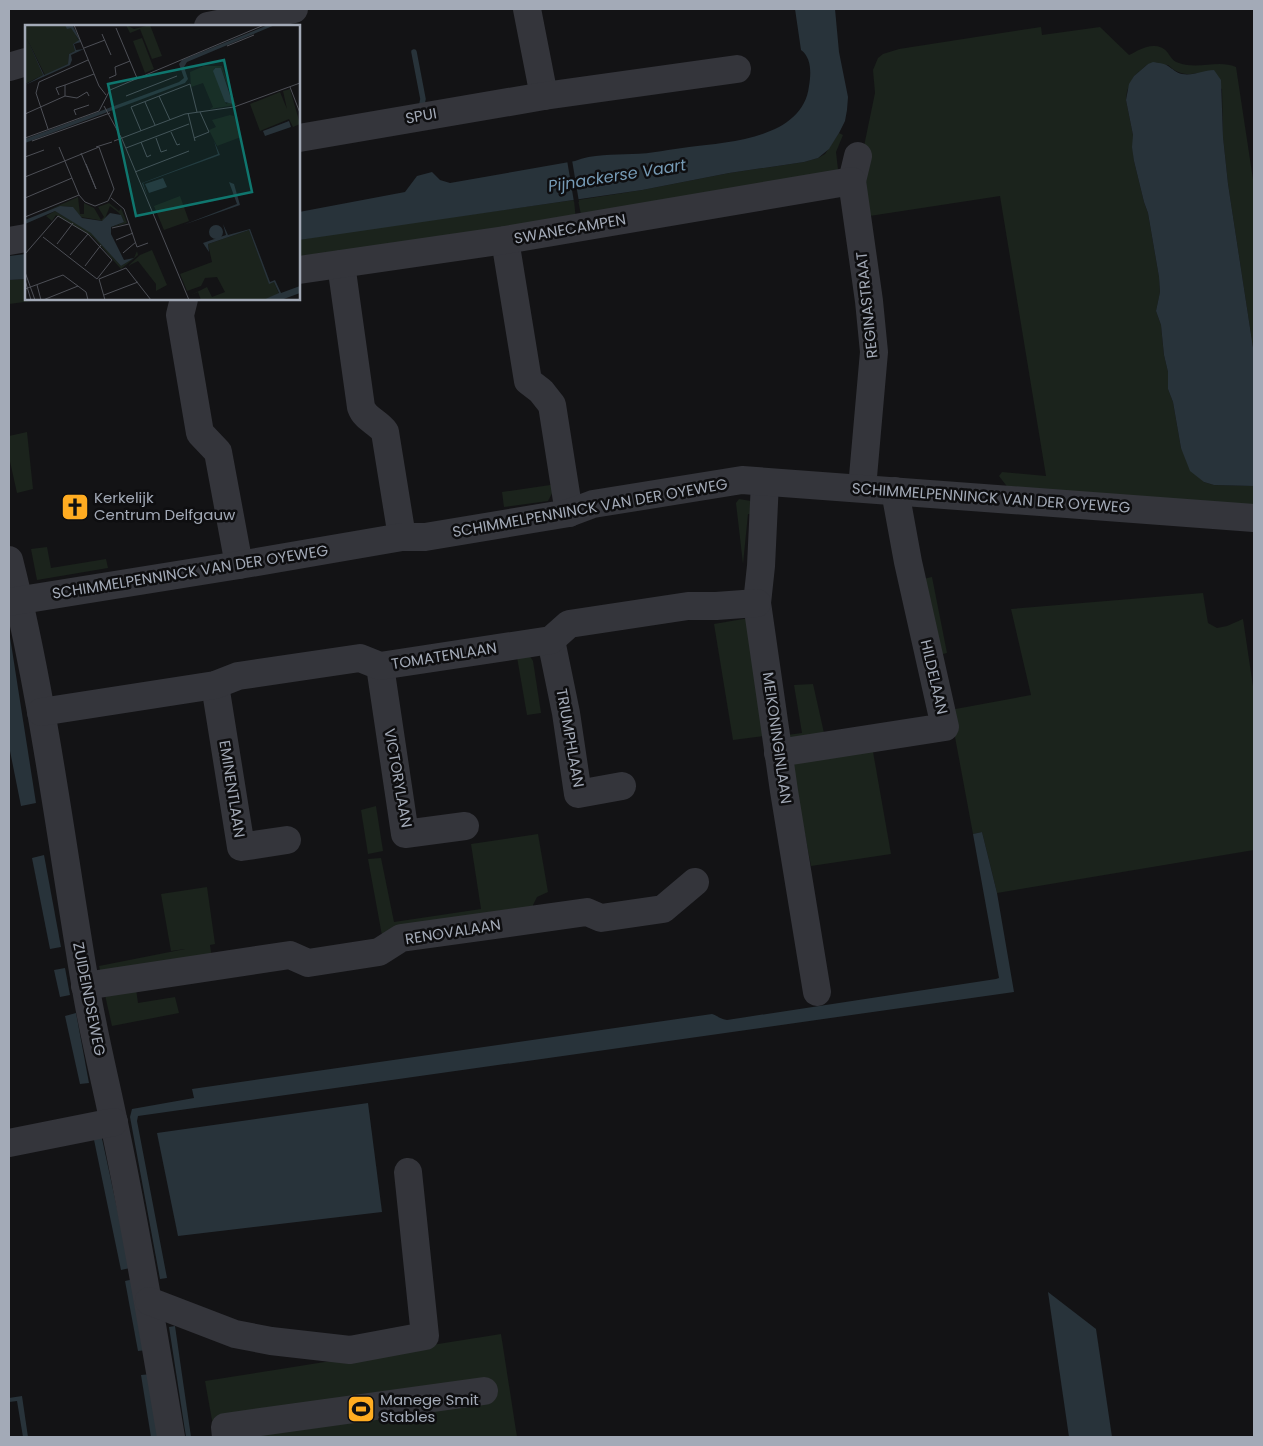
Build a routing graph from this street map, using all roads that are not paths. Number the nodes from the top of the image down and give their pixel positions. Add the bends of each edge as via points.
1 (294, 9) edge
2 (527, 9) edge
3 (213, 25) edge
4 (25, 62) edge
5 (9, 66) edge
6 (737, 69) dead end
7 (544, 96) junction
8 (300, 138) edge
9 (850, 173) joint
10 (25, 238) edge
11 (505, 240) junction
12 (9, 241) edge
13 (341, 264) junction
14 (300, 270) edge
15 (184, 300) edge
16 (765, 482) junction
17 (862, 488) junction
18 (895, 491) junction
19 (569, 513) junction
20 (1254, 518) edge
21 (402, 537) junction
22 (9, 560) edge
23 (239, 565) junction
24 (14, 601) edge
25 (757, 603) junction
26 (551, 640) junction
27 (380, 666) junction
28 (215, 685) junction
29 (40, 712) junction
30 (778, 753) junction
31 (622, 786) dead end
32 (465, 826) dead end
33 (286, 840) dead end
34 (696, 882) dead end
35 (85, 986) junction
36 (817, 992) dead end
37 (114, 1122) junction
38 (9, 1143) edge
39 (408, 1172) dead end
40 (149, 1301) junction
41 (484, 1391) dead end
42 (171, 1437) edge
43 (226, 1437) edge

1 - 3 street
2 - 7 street
4 - 5 street
6 - 7 street, SPUI
7 - 8 street, SPUI
9 - 11 street, SWANECAMPEN
9 - 17 street, REGINASTRAAT via 874,352
10 - 12 street
11 - 13 street, SWANECAMPEN
11 - 19 street via 528,381 552,405
13 - 14 street, SWANECAMPEN
13 - 21 street via 354,408 385,432
15 - 23 street via 180,314 200,433 218,452
16 - 17 street, SCHIMMELPENNINCK VAN DER OYEWEG
16 - 19 street, SCHIMMELPENNINCK VAN DER OYEWEG via 742,480 593,504
16 - 25 street, MEIKONINGINLAAN
17 - 18 street, SCHIMMELPENNINCK VAN DER OYEWEG
18 - 20 street, SCHIMMELPENNINCK VAN DER OYEWEG
18 - 30 street, HILDELAAN via 945,727
19 - 21 street, SCHIMMELPENNINCK VAN DER OYEWEG via 425,537
21 - 23 street, SCHIMMELPENNINCK VAN DER OYEWEG
22 - 24 street, ZUIDEINDSEWEG
23 - 24 street, SCHIMMELPENNINCK VAN DER OYEWEG
24 - 29 street, ZUIDEINDSEWEG
25 - 26 street via 688,606 569,624
25 - 30 street, MEIKONINGINLAAN
26 - 27 street, TOMATENLAAN
26 - 31 street, TRIUMPHLAAN via 578,794
27 - 28 street, TOMATENLAAN via 360,658 238,676
27 - 32 street, VICTORYLAAN via 405,834
28 - 29 street, TOMATENLAAN
28 - 33 street, EMINENTLAAN via 241,847
29 - 35 street, ZUIDEINDSEWEG
30 - 36 street, MEIKONINGINLAAN
34 - 35 street, RENOVALAAN via 663,909 601,918 587,912 579,913 401,938 380,952 308,963 290,955
35 - 37 street, ZUIDEINDSEWEG
37 - 38 street
37 - 40 street, ZUIDEINDSEWEG
39 - 40 street via 425,1336 350,1350 271,1341 235,1334
40 - 42 street, ZUIDEINDSEWEG
41 - 43 street via 225,1427

